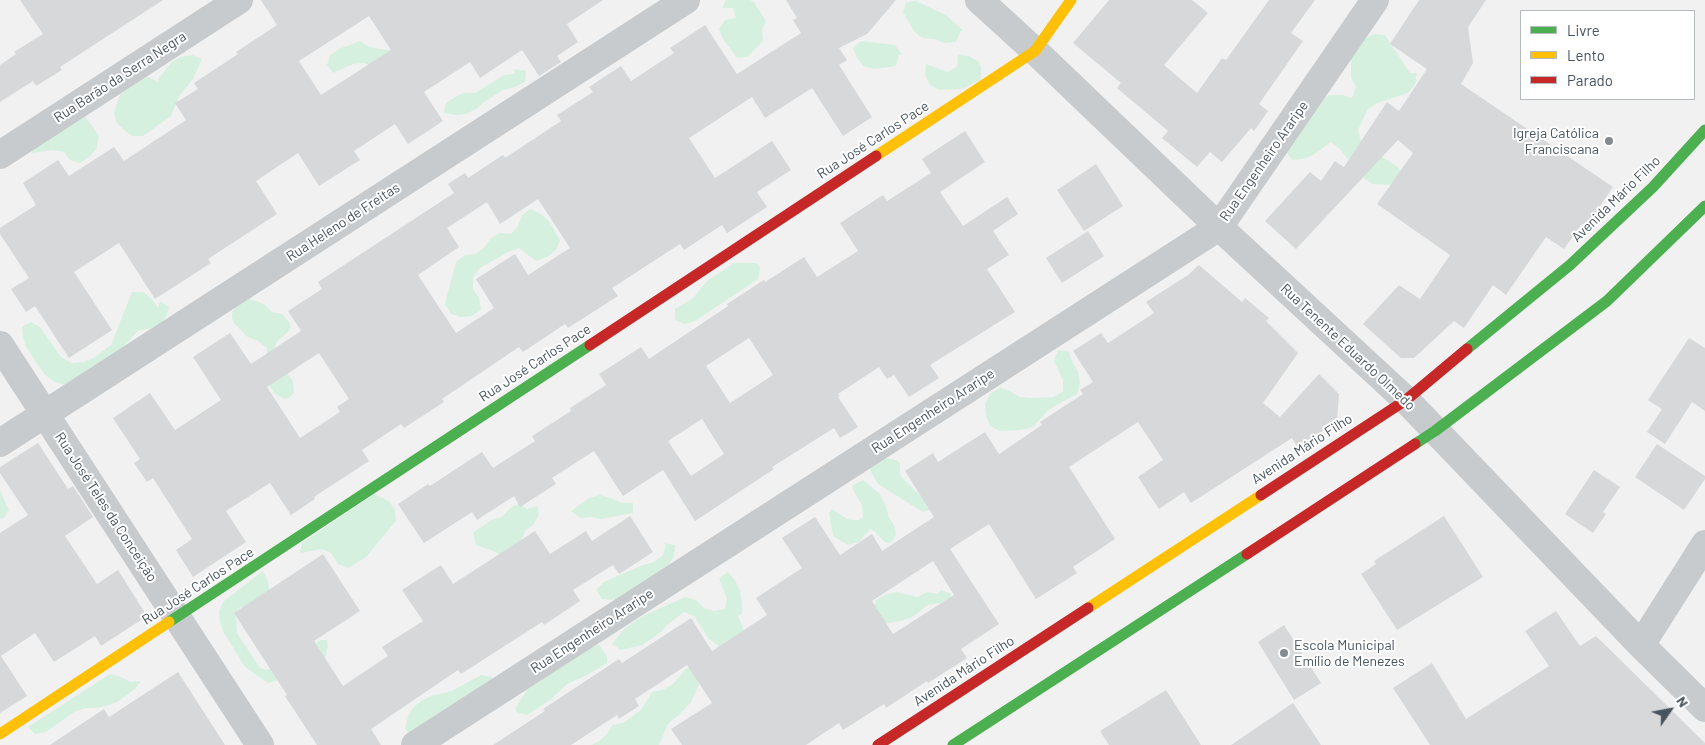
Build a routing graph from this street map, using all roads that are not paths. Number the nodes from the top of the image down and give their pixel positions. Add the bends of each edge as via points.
1 (239, 0) edge
2 (686, 0) edge
3 (979, 0) edge
4 (1071, 0) edge
5 (1375, 0) edge
6 (1035, 51) junction
7 (1705, 130) edge
8 (0, 154) edge
9 (1705, 206) edge
10 (1219, 227) junction
11 (0, 345) edge
12 (1406, 400) junction
13 (45, 414) junction
14 (1435, 431) junction
15 (0, 443) edge
16 (1705, 544) edge
17 (178, 617) junction
18 (1641, 645) junction
19 (1705, 708) edge
20 (0, 734) edge
21 (260, 745) edge
22 (415, 745) edge
23 (878, 745) edge
24 (953, 745) edge

1 - 8 street, Rua Barão da Serra Negra
2 - 13 street, Rua Heleno de Freitas
3 - 6 street, Rua Tenente Eduardo Olmedo
4 - 6 main road, Rua José Carlos Pace
5 - 10 street, Rua Engenheiro Araripe
6 - 10 street, Rua Tenente Eduardo Olmedo
6 - 17 main road, Rua José Carlos Pace
7 - 12 main road, Avenida Mário Filho via 1570,265
9 - 14 main road via 1607,301
10 - 12 street, Rua Tenente Eduardo Olmedo
10 - 22 street, Rua Engenheiro Araripe
11 - 13 street, Rua José Teles da Conceição
12 - 14 street, Rua Tenente Eduardo Olmedo
12 - 23 main road, Avenida Mário Filho
13 - 15 street, Rua Heleno de Freitas
13 - 17 street, Rua José Teles da Conceição
14 - 18 street, Rua Tenente Eduardo Olmedo
14 - 24 main road
16 - 18 street
17 - 20 main road, Rua José Carlos Pace
17 - 21 street, Rua José Teles da Conceição
18 - 19 street, Rua Tenente Eduardo Olmedo

